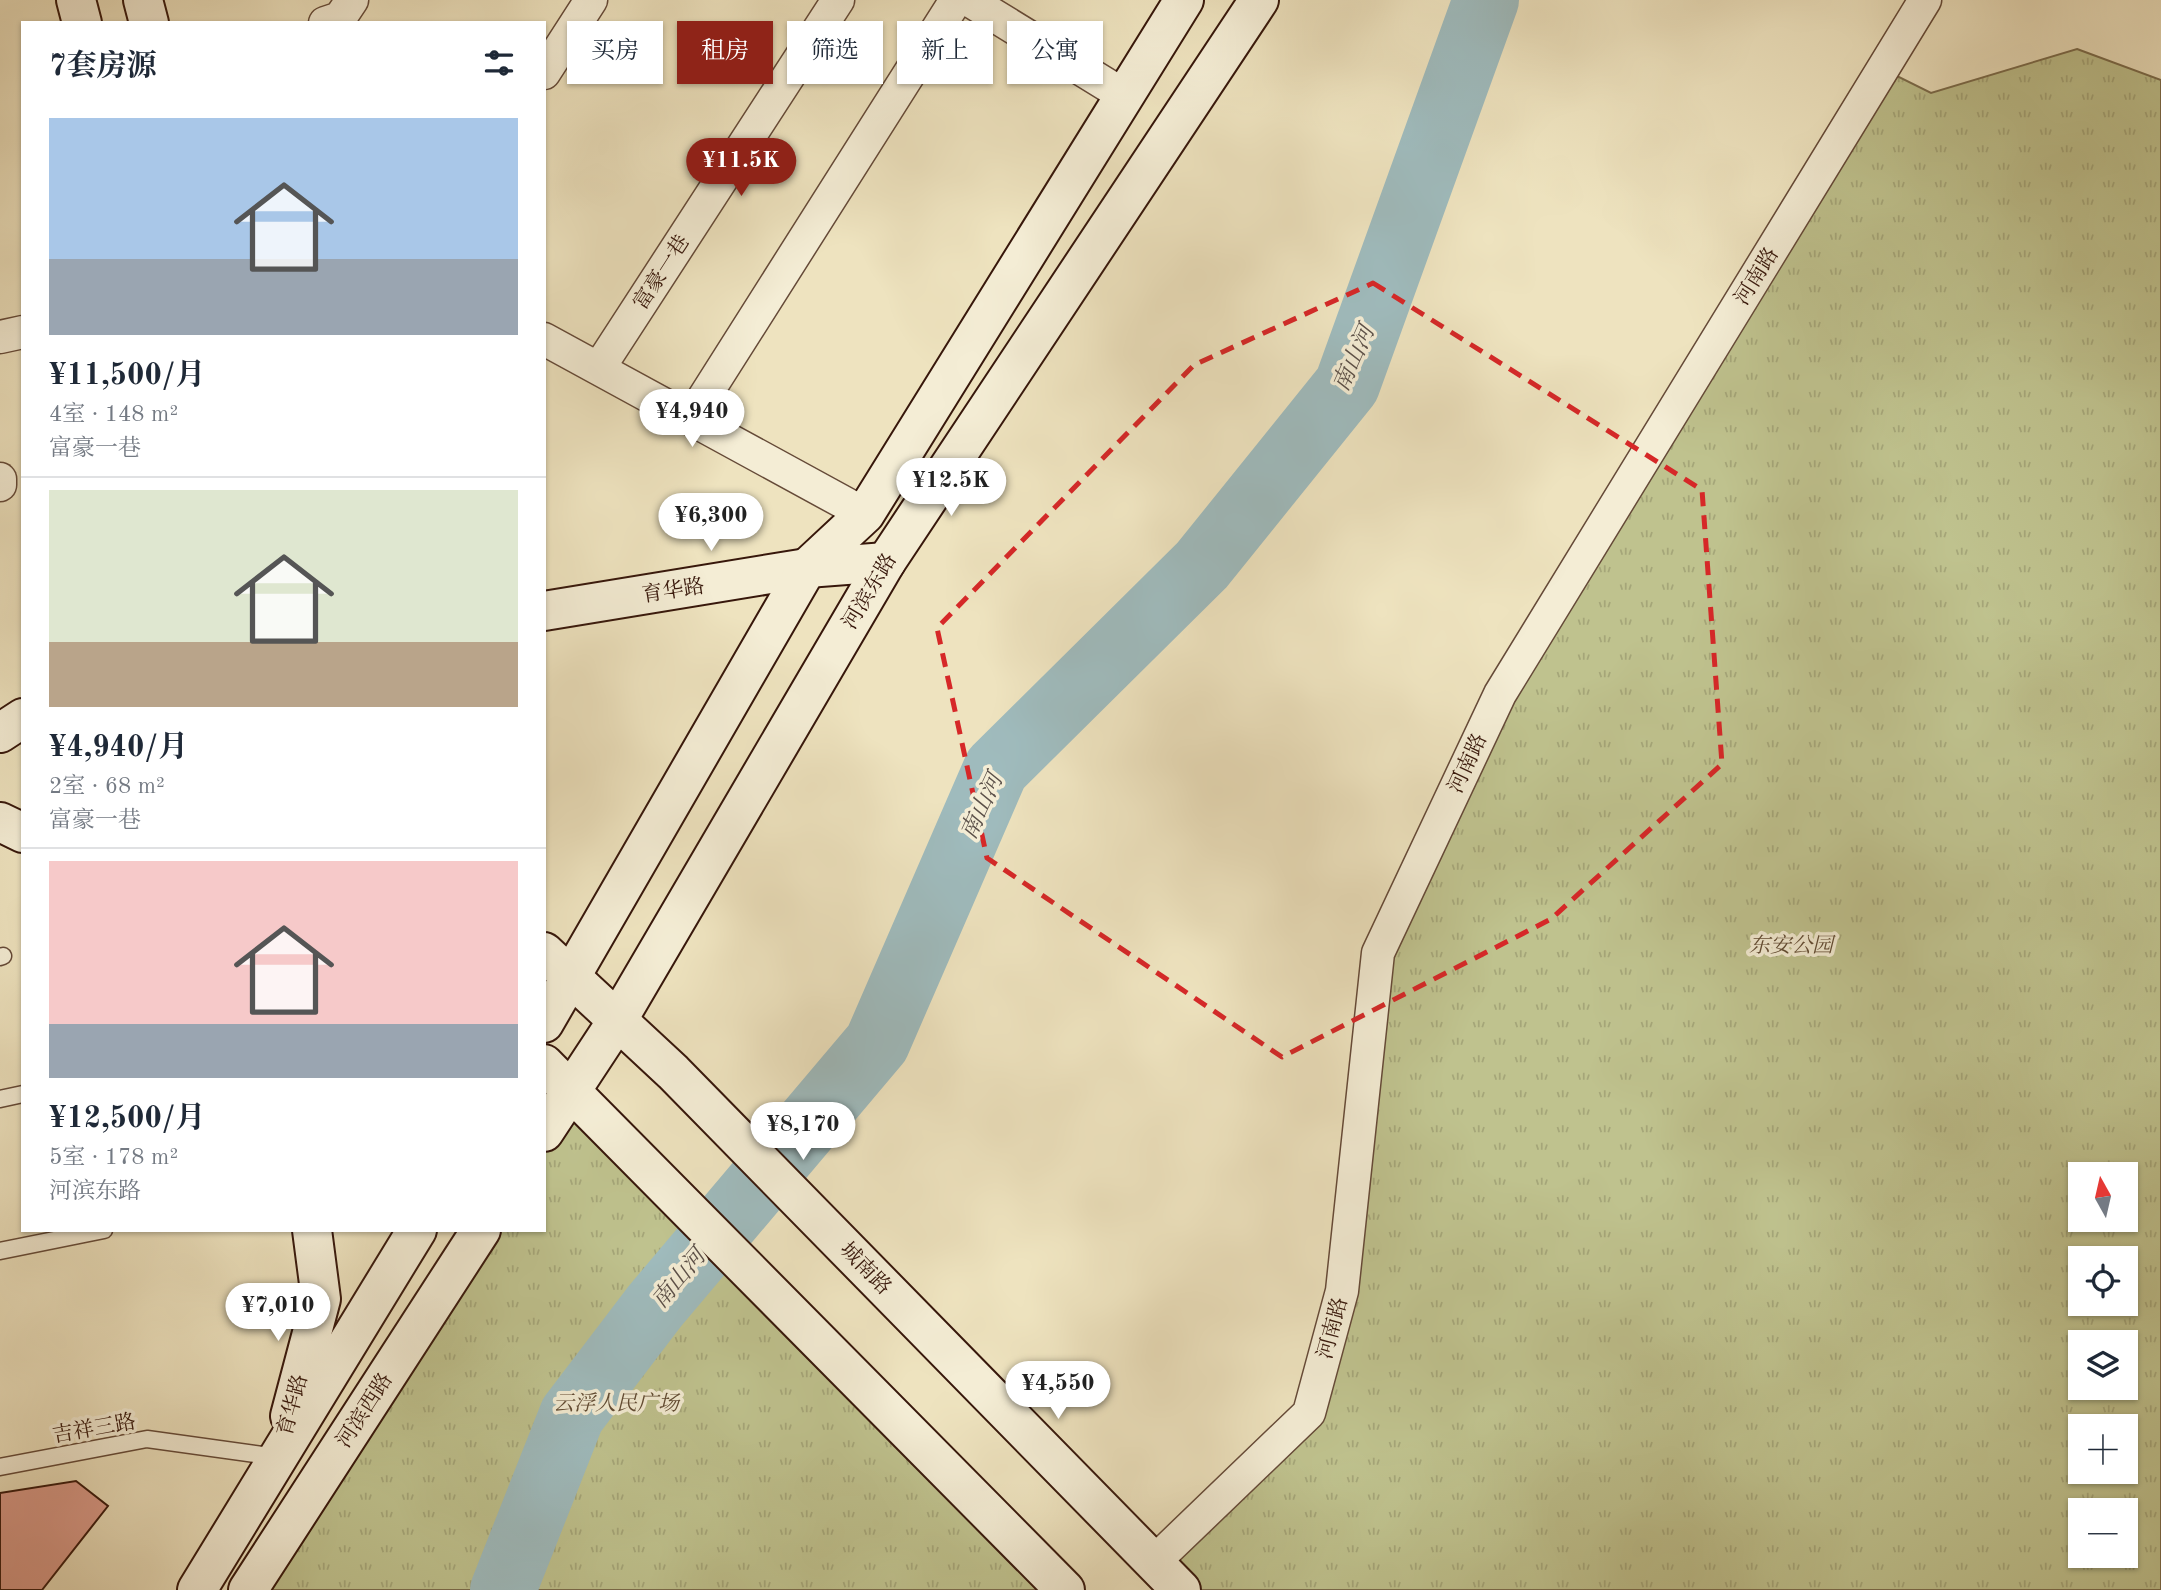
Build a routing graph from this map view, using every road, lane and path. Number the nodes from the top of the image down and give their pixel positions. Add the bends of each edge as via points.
1 (76, 0) edge
2 (143, 0) edge
3 (591, 0) edge
4 (838, 0) edge
5 (956, 0) edge
6 (969, 0) edge
7 (1184, 0) edge
8 (1259, 0) edge
9 (1925, 0) edge
10 (81, 21) edge
11 (148, 21) edge
12 (546, 70) edge
13 (1125, 96) junction
14 (21, 332) edge
15 (0, 337) edge
16 (546, 340) edge
17 (599, 368) junction
18 (691, 418) junction
19 (0, 479) edge
20 (0, 485) edge
21 (865, 514) junction
22 (886, 562) junction
23 (807, 568) junction
24 (546, 611) edge
25 (21, 719) edge
26 (21, 733) edge
27 (0, 735) edge
28 (0, 822) edge
29 (21, 831) edge
30 (558, 964) edge
31 (546, 1015) edge
32 (617, 1021) junction
33 (546, 1066) edge
34 (571, 1091) junction
35 (21, 1094) edge
36 (0, 1099) edge
37 (546, 1129) edge
38 (94, 1232) edge
39 (312, 1232) edge
40 (417, 1232) edge
41 (480, 1232) edge
42 (0, 1251) edge
43 (279, 1457) junction
44 (0, 1466) edge
45 (1154, 1562) junction
46 (197, 1590) edge
47 (248, 1590) edge
48 (1065, 1590) edge
49 (1181, 1590) edge

1 - 10 main road
2 - 11 main road
3 - 12 street
4 - 17 street, 富豪一巷
5 - 18 street
6 - 13 street
7 - 13 main road
8 - 22 main road, 河滨东路
9 - 45 street, 河南路 via 1500,694 1378,953 1342,1291 1309,1413
13 - 21 main road
14 - 15 street
16 - 17 street
17 - 18 street
18 - 21 street
19 - 20 street
21 - 23 main road
22 - 23 main road, 育华路
22 - 32 main road, 河滨东路
23 - 24 main road, 育华路
23 - 30 main road
25 - 27 main road
26 - 27 main road
28 - 29 main road
30 - 31 main road
30 - 32 main road, 城南路
32 - 34 main road
32 - 45 main road, 城南路 via 673,1072
33 - 34 main road
34 - 37 main road
34 - 48 main road
35 - 36 lane
38 - 42 lane
39 - 43 main road, 育华路 via 321,1299
40 - 43 main road
41 - 47 main road, 河滨西路
43 - 44 lane, 吉祥三路 via 147,1439
43 - 46 main road
45 - 49 main road, 城南路

